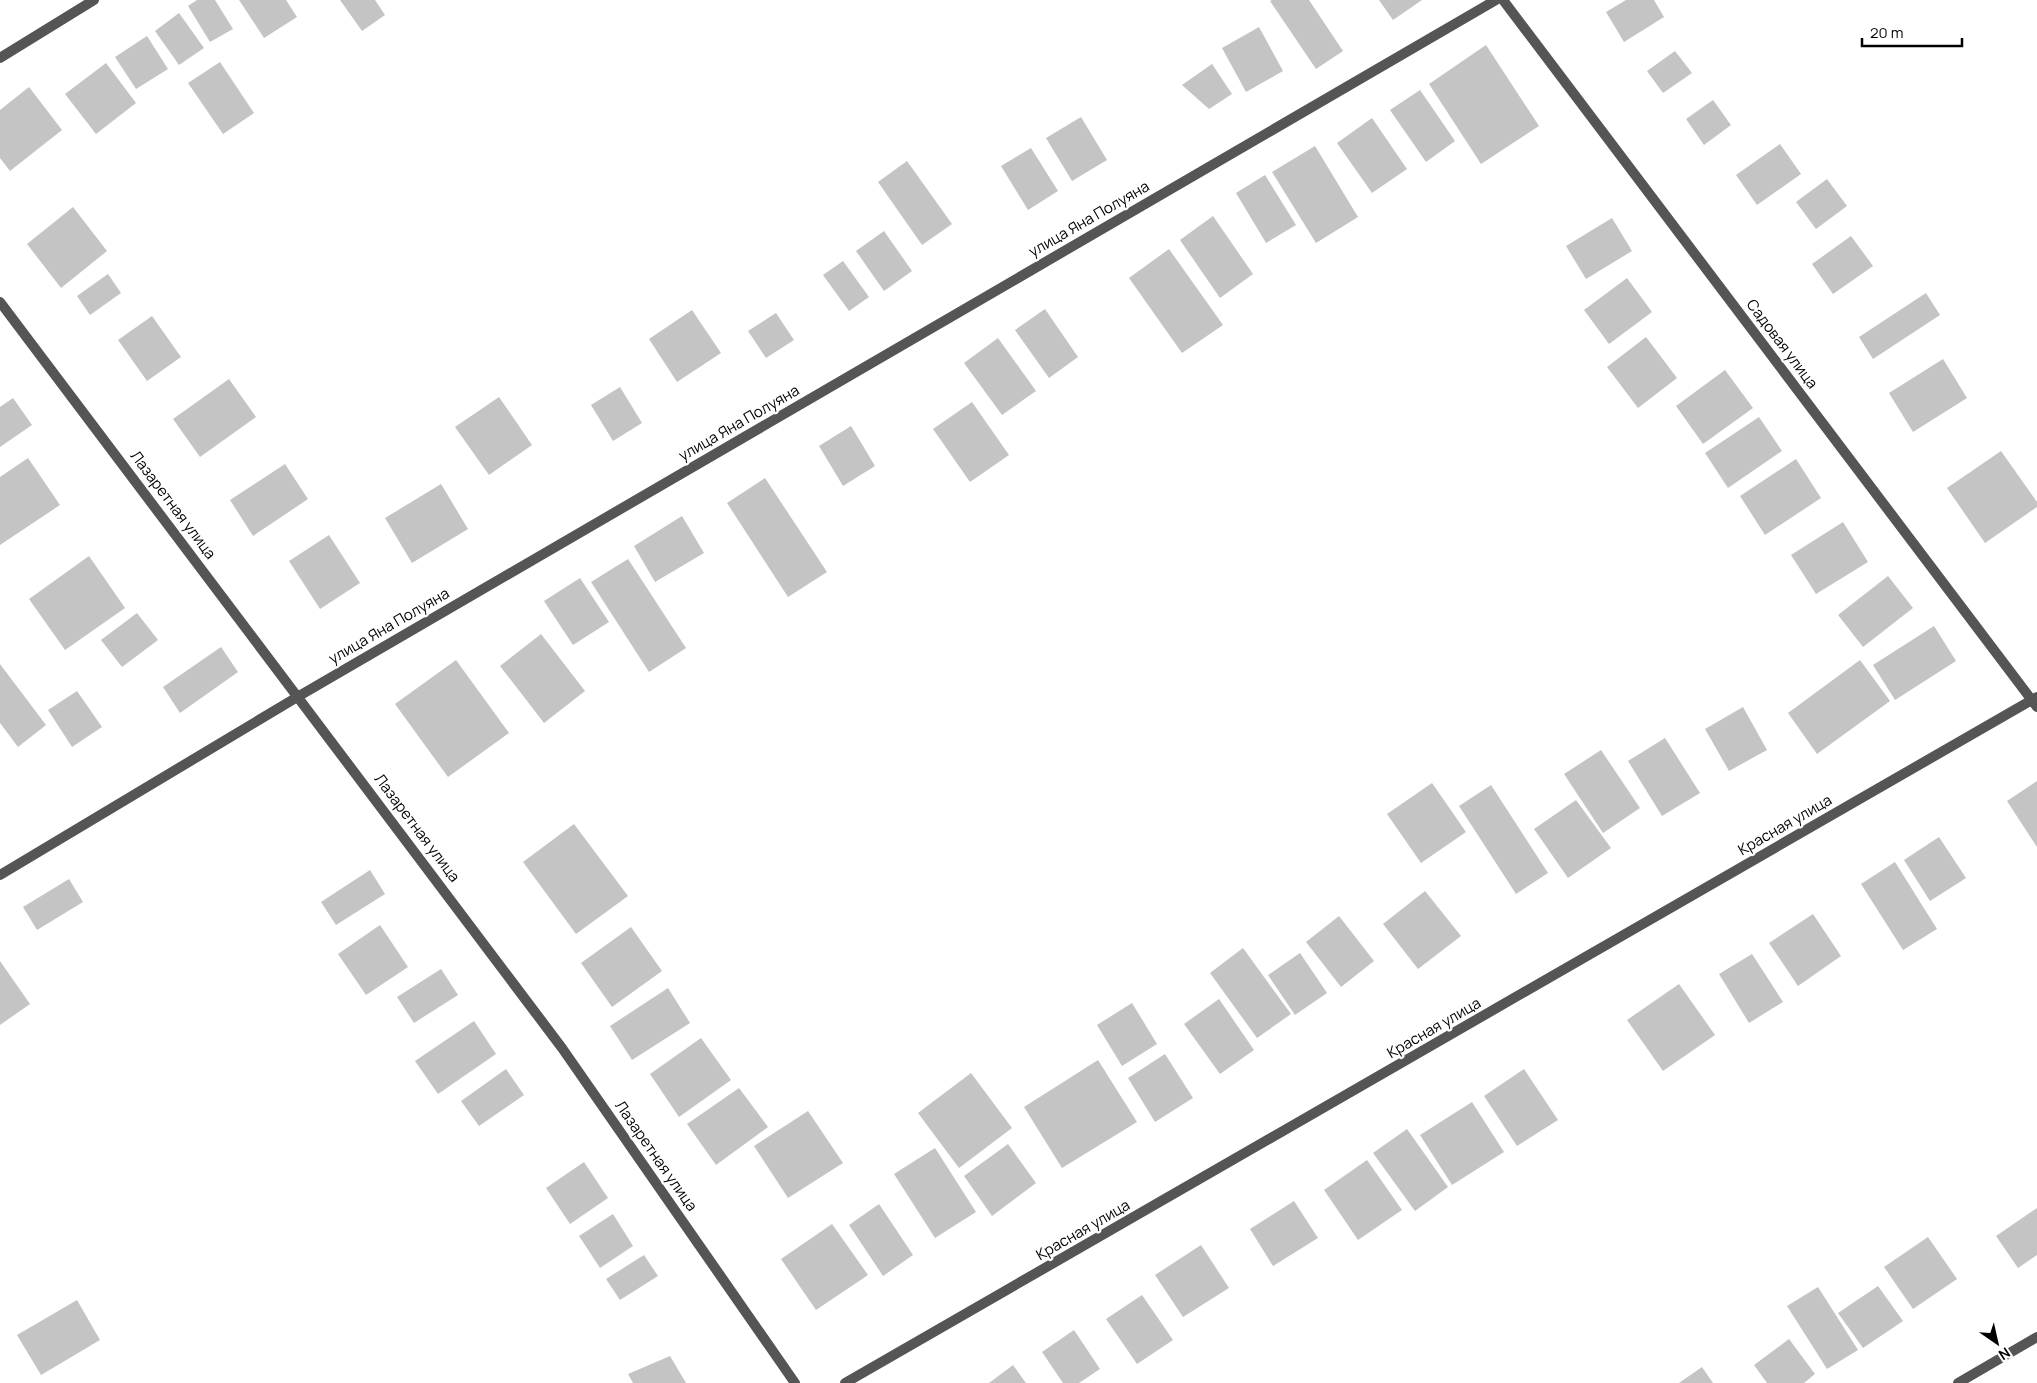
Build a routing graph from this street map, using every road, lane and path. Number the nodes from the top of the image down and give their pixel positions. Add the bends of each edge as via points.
1 (94, 0) edge
2 (1496, 0) edge
3 (1503, 0) edge
4 (0, 58) edge
5 (0, 302) edge
6 (299, 696) junction
7 (2035, 701) edge
8 (0, 875) edge
9 (2037, 1337) edge
10 (796, 1383) edge
11 (845, 1383) edge
12 (1958, 1383) edge

1 - 4 street
2 - 6 street, улица Яна Полуяна
3 - 7 street, Садовая улица
5 - 6 street, Лазаретная улица
6 - 8 street, улица Яна Полуяна
6 - 10 street, Лазаретная улица via 562,1048
7 - 11 street, Красная улица
9 - 12 street

